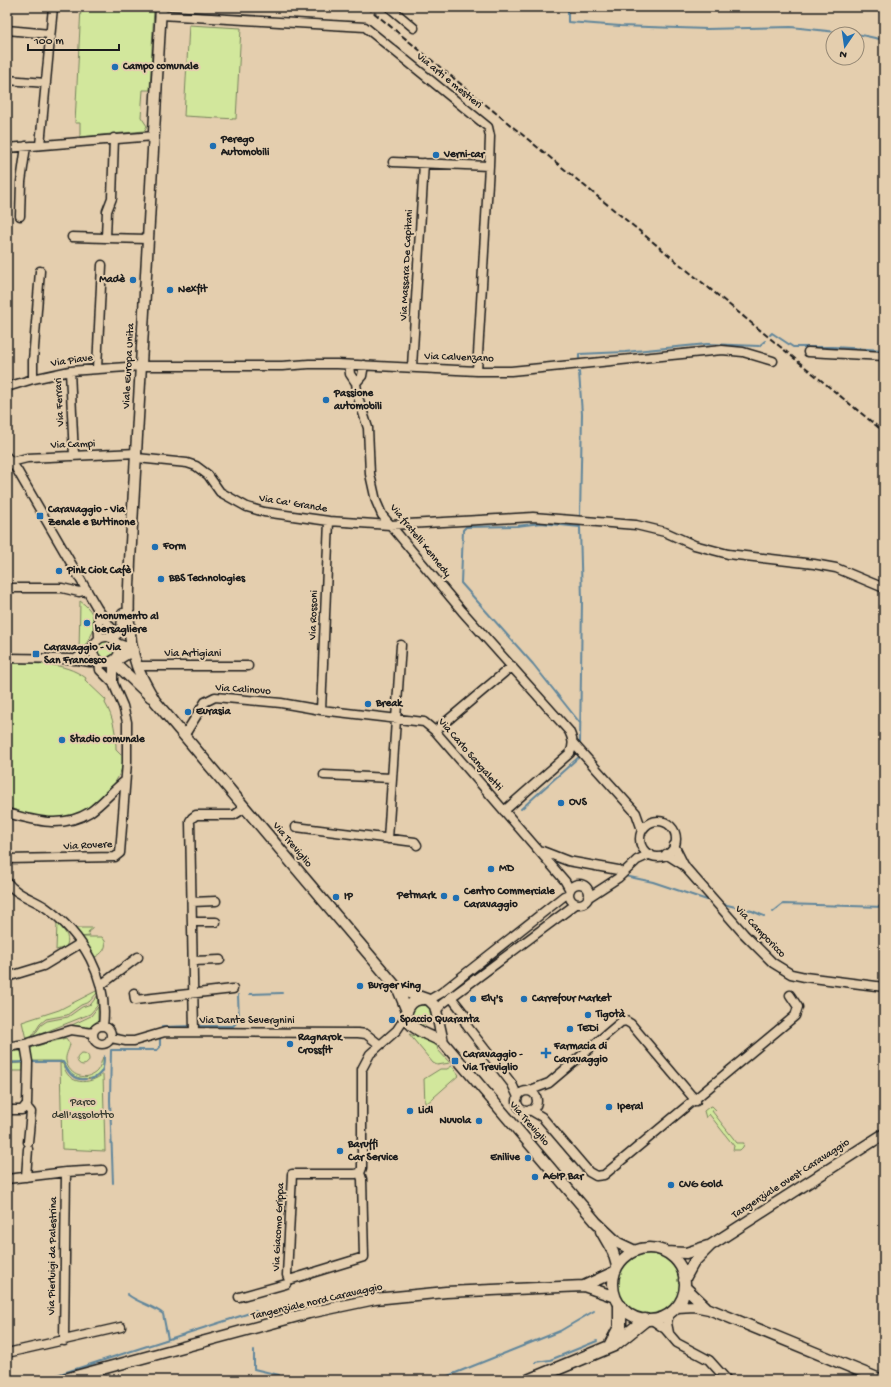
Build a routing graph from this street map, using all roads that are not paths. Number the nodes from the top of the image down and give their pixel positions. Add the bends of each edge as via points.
1 (52, 7) edge
2 (389, 7) edge
3 (161, 11) edge
4 (414, 28) dead end
5 (7, 30) edge
6 (50, 34) junction
7 (7, 80) edge
8 (46, 83) junction
9 (154, 136) junction
10 (114, 138) junction
11 (40, 145) junction
12 (26, 146) junction
13 (7, 148) edge
14 (393, 162) dead end
15 (424, 163) junction
16 (489, 166) junction
17 (20, 216) dead end
18 (72, 237) dead end
19 (106, 238) junction
20 (148, 239) junction
21 (102, 266) dead end
22 (40, 271) dead end
23 (808, 352) dead end
24 (884, 356) edge
25 (773, 361) dead end
26 (348, 365) junction
27 (364, 365) junction
28 (141, 366) junction
29 (412, 367) junction
30 (97, 368) junction
31 (70, 371) junction
32 (477, 371) junction
33 (33, 379) junction
34 (356, 383) junction
35 (7, 387) edge
36 (74, 456) junction
37 (137, 456) junction
38 (9, 459) edge
39 (329, 521) junction
40 (390, 525) junction
41 (130, 561) junction
42 (7, 588) edge
43 (884, 588) edge
44 (83, 591) junction
45 (97, 608) junction
46 (115, 637) junction
47 (99, 638) junction
48 (401, 645) dead end
49 (94, 646) junction
50 (133, 650) junction
51 (7, 658) edge
52 (74, 660) junction
53 (114, 660) junction
54 (99, 661) junction
55 (137, 666) junction
56 (248, 666) dead end
57 (512, 666) junction
58 (113, 683) junction
59 (156, 701) junction
60 (321, 710) junction
61 (168, 717) joint
62 (395, 717) junction
63 (435, 731) junction
64 (184, 736) junction
65 (573, 742) junction
66 (324, 775) dead end
67 (392, 778) junction
68 (125, 781) junction
69 (245, 808) junction
70 (504, 811) junction
71 (7, 813) edge
72 (636, 813) junction
73 (653, 822) junction
74 (296, 827) dead end
75 (642, 830) junction
76 (388, 839) junction
77 (417, 845) dead end
78 (674, 845) junction
79 (642, 848) junction
80 (538, 849) junction
81 (650, 854) junction
82 (666, 854) junction
83 (7, 859) edge
84 (637, 860) junction
85 (686, 867) junction
86 (618, 870) dead end
87 (565, 881) junction
88 (7, 882) edge
89 (576, 884) junction
90 (607, 886) junction
91 (588, 888) junction
92 (10, 890) edge
93 (570, 892) junction
94 (589, 897) junction
95 (216, 901) dead end
96 (192, 902) junction
97 (576, 904) junction
98 (192, 922) junction
99 (216, 922) dead end
100 (510, 940) junction
101 (81, 943) junction
102 (516, 948) junction
103 (138, 958) dead end
104 (220, 960) dead end
105 (193, 961) junction
106 (7, 977) edge
107 (100, 985) junction
108 (884, 988) edge
109 (398, 989) junction
110 (233, 990) dead end
111 (134, 993) dead end
112 (194, 993) junction
113 (790, 995) dead end
114 (451, 997) junction
115 (427, 1000) junction
116 (407, 1013) junction
117 (437, 1014) junction
118 (103, 1026) junction
119 (194, 1028) junction
120 (416, 1029) junction
121 (397, 1030) junction
122 (93, 1033) junction
123 (111, 1038) junction
124 (443, 1042) junction
125 (25, 1044) junction
126 (380, 1045) junction
127 (7, 1048) edge
128 (542, 1085) junction
129 (523, 1093) junction
130 (536, 1101) junction
131 (696, 1101) junction
132 (26, 1106) junction
133 (7, 1110) edge
134 (530, 1110) junction
135 (542, 1117) junction
136 (884, 1134) edge
137 (102, 1170) dead end
138 (66, 1172) junction
139 (360, 1173) junction
140 (26, 1177) junction
141 (7, 1179) edge
142 (596, 1222) junction
143 (711, 1245) junction
144 (634, 1251) junction
145 (665, 1252) junction
146 (616, 1269) junction
147 (286, 1284) dead end
148 (684, 1284) junction
149 (584, 1286) junction
150 (239, 1297) dead end
151 (618, 1302) junction
152 (709, 1309) junction
153 (673, 1310) junction
154 (649, 1320) junction
155 (121, 1327) dead end
156 (669, 1333) junction
157 (64, 1341) junction
158 (608, 1348) junction
159 (7, 1353) edge
160 (545, 1377) edge
161 (62, 1380) edge
162 (530, 1380) edge
163 (727, 1380) edge
164 (882, 1380) edge

1 - 6 street
2 - 4 street
3 - 9 main road, Viale Europa Unita
3 - 16 street, Via arti e mestieri via 364,27 488,127
5 - 6 street
6 - 8 street
7 - 8 street
8 - 11 street
9 - 10 street
9 - 20 main road, Viale Europa Unita
10 - 11 street
10 - 19 street via 112,198 107,211
11 - 12 street
12 - 13 street
12 - 17 street
14 - 15 street
15 - 16 street
15 - 29 street, Via Massara De Capitani
16 - 32 street, Via arti e mestieri
18 - 19 street
19 - 20 street
20 - 28 main road, Viale Europa Unita
21 - 30 street
22 - 33 street
23 - 24 street
25 - 32 street, Via Calvenzano via 743,352 722,350 511,371
26 - 27 street, Via Calvenzano
26 - 28 street, Via Calvenzano
26 - 34 street, Via fratelli Kennedy
27 - 29 street, Via Calvenzano
27 - 34 street via 362,376
28 - 30 street, Via Piave
28 - 37 main road, Viale Europa Unita
29 - 32 street, Via Calvenzano
30 - 31 street, Via Piave
31 - 33 street, Via Piave
31 - 36 street, Via Ferrari
33 - 35 street, Via Piave
34 - 40 street, Via fratelli Kennedy via 368,428 372,488 382,515
36 - 37 street, Via Campi
36 - 38 street, Via Campi
37 - 39 street, Via Ca' Grande via 196,466 208,475 220,492 247,507 264,512
37 - 41 main road, Viale Europa Unita
38 - 44 street
39 - 40 street, Via Ca' Grande
39 - 60 street, Via Rossoni
40 - 43 street, Via Ca' Grande via 533,517 636,525 728,554 836,568
40 - 57 street, Via fratelli Kennedy
41 - 46 main road via 125,574 122,629
41 - 50 main road, Viale Europa Unita via 129,624
42 - 44 street via 62,588
44 - 45 street
45 - 46 street
45 - 47 street via 100,621
46 - 47 street
46 - 50 main road
46 - 53 street via 119,654
47 - 49 street
48 - 62 street
49 - 52 street
49 - 54 street
50 - 53 main road
50 - 55 main road, Viale Europa Unita
51 - 52 street
52 - 54 street
53 - 54 street via 108,663
53 - 58 street
53 - 59 main road
54 - 58 street via 100,670
55 - 56 street, Via Artigiani
55 - 59 main road, Viale Europa Unita
57 - 63 street
57 - 65 street, Via fratelli Kennedy via 569,731
58 - 68 street via 127,722
59 - 61 main road, Viale Europa Unita
60 - 62 street, Via Carlo Sangaletti
60 - 64 street, Via Calinovo via 211,698 205,702
61 - 64 main road, Via Treviglio
62 - 63 street, Via Carlo Sangaletti via 421,720
62 - 67 street
63 - 70 street, Via Carlo Sangaletti
64 - 69 main road, Via Treviglio
65 - 70 street via 570,753
65 - 72 street, Via fratelli Kennedy
66 - 67 street
67 - 76 street
68 - 71 street via 90,812 69,821 36,822
68 - 83 street, Via Rovere via 121,851 117,857
69 - 96 street via 234,815 196,815 191,819
69 - 109 main road, Via Treviglio
70 - 80 street, Via Carlo Sangaletti
72 - 73 street
72 - 75 street
73 - 75 street
73 - 78 street via 662,822 670,827 675,836
74 - 76 street
75 - 79 street
76 - 77 street via 415,842
78 - 82 street
78 - 85 street, Via Camporicco
79 - 81 street
79 - 84 street
80 - 86 street via 568,861
80 - 87 street, Via Carlo Sangaletti
81 - 82 street
81 - 84 street
82 - 85 street, Via Camporicco
84 - 90 street
85 - 108 street, Via Camporicco via 744,934 780,968 805,977
87 - 89 street
87 - 93 street, Via Carlo Sangaletti
88 - 92 street
89 - 91 street
89 - 93 street
90 - 91 street
90 - 94 street
91 - 94 street
92 - 101 street via 49,911
93 - 97 street via 572,901
93 - 100 street
94 - 97 street via 585,903
95 - 96 street
96 - 98 street
97 - 102 street
98 - 99 street
98 - 105 street
100 - 102 street
100 - 115 street
101 - 106 street via 43,966
101 - 107 street via 91,956
102 - 114 street
103 - 107 street
104 - 105 street
105 - 112 street
107 - 118 street
109 - 115 main road
109 - 116 main road
110 - 112 street
111 - 112 street via 135,1000
112 - 119 street
113 - 131 street, Via Treviglio via 798,1007 795,1016 724,1074
114 - 117 street
114 - 129 street via 465,1015 467,1026 512,1084
115 - 116 main road via 411,1003
115 - 117 main road
116 - 120 main road via 409,1023
116 - 121 street, Via Giacomo Grippa
117 - 120 main road via 432,1027 428,1030
117 - 124 main road
118 - 122 street
118 - 123 street via 110,1030
119 - 123 street, Via Dante Severgnini via 165,1032 134,1041
119 - 126 street, Via Dante Severgnini via 364,1033
120 - 121 street
120 - 124 main road
121 - 126 street, Via Giacomo Grippa
122 - 123 street via 95,1042 101,1045
122 - 125 street via 71,1030
124 - 142 main road, Via Treviglio
125 - 127 street
125 - 132 street via 28,1062
126 - 139 street, Via Giacomo Grippa via 370,1054 362,1069
128 - 129 street
128 - 130 street
128 - 131 street via 549,1083 626,1020
129 - 130 street via 533,1093
129 - 134 street via 517,1102 519,1107
130 - 134 street
130 - 135 street
131 - 135 street, Via Treviglio via 613,1169 600,1176 589,1172
132 - 133 street via 19,1110
132 - 140 street via 31,1112
134 - 135 street
136 - 143 main road, Tangenziale ovest Caravaggio
137 - 138 street
138 - 140 street
138 - 157 street, Via Pierluigi da Palestrina
139 - 139 street, Via Giacomo Grippa via 364,1257 289,1280 287,1275 292,1174
140 - 141 street
142 - 144 main road, Via Treviglio via 618,1242
142 - 146 main road, Via Treviglio via 613,1252
143 - 145 main road, Tangenziale ovest Caravaggio via 686,1253
143 - 148 main road, Tangenziale ovest Caravaggio via 694,1262
144 - 145 main road via 651,1248
144 - 146 main road via 623,1259
145 - 148 main road via 682,1270
146 - 149 main road, Tangenziale nord Caravaggio
146 - 151 main road via 612,1282
147 - 150 street, Via Giacomo Grippa
148 - 152 main road via 695,1299
148 - 153 main road via 683,1296
149 - 151 main road, Tangenziale nord Caravaggio
149 - 161 main road, Tangenziale nord Caravaggio via 446,1292 375,1299 309,1313
151 - 154 main road via 631,1316
151 - 158 highway via 620,1327
152 - 153 main road via 694,1306
152 - 164 main road
153 - 154 main road
153 - 156 street via 667,1323
154 - 156 street
154 - 158 highway
155 - 157 street
156 - 163 street via 677,1343 709,1360
157 - 159 street
158 - 160 highway
160 - 162 highway

